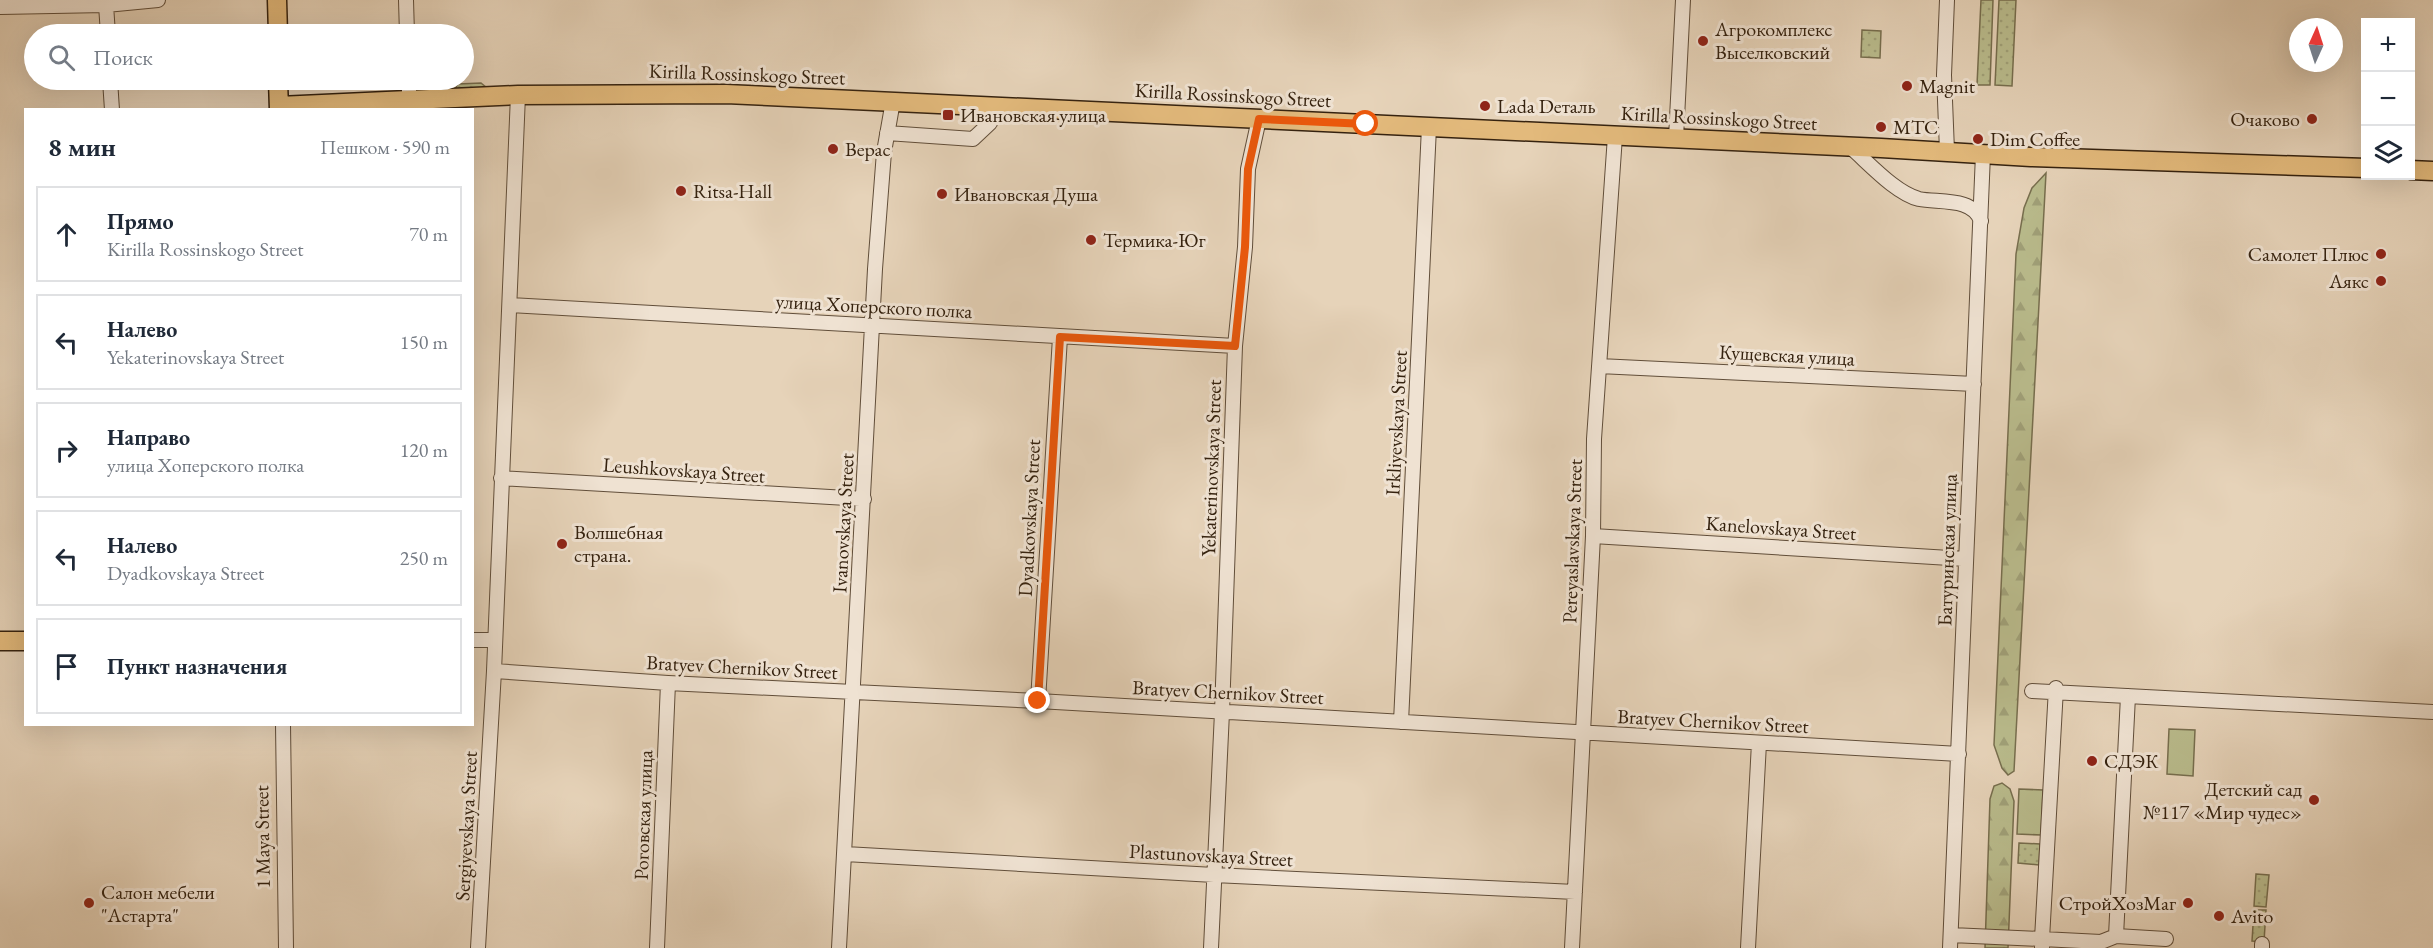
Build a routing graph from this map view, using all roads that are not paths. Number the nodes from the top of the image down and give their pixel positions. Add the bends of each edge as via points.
1 (158, 0) edge
2 (277, 0) edge
3 (406, 0) edge
4 (1683, 0) edge
5 (1947, 0) edge
6 (106, 5) junction
7 (0, 7) edge
8 (107, 24) edge
9 (278, 24) edge
10 (407, 24) edge
11 (111, 90) edge
12 (278, 90) edge
13 (410, 90) edge
14 (518, 95) junction
15 (410, 99) junction
16 (893, 101) junction
17 (990, 106) junction
18 (112, 108) edge
19 (279, 108) edge
20 (1259, 119) junction
21 (1430, 127) junction
22 (887, 133) junction
23 (1615, 136) junction
24 (1676, 138) junction
25 (1850, 146) junction
26 (1947, 151) junction
27 (1983, 154) junction
28 (2361, 168) edge
29 (2415, 170) edge
30 (2433, 171) edge
31 (1981, 221) junction
32 (510, 305) junction
33 (873, 325) junction
34 (1060, 337) junction
35 (1235, 346) junction
36 (1599, 366) junction
37 (1974, 384) junction
38 (501, 478) junction
39 (864, 499) junction
40 (1593, 536) junction
41 (1966, 559) junction
42 (474, 640) edge
43 (495, 640) junction
44 (0, 641) edge
45 (24, 641) edge
46 (494, 671) junction
47 (668, 683) junction
48 (2055, 690) junction
49 (853, 691) junction
50 (2032, 691) dead end
51 (2128, 696) junction
52 (1038, 701) junction
53 (1222, 712) junction
54 (2433, 712) edge
55 (1401, 722) junction
56 (284, 726) edge
57 (1584, 733) junction
58 (1759, 743) junction
59 (1959, 754) junction
60 (845, 854) junction
61 (1214, 875) junction
62 (1575, 892) junction
63 (2116, 936) junction
64 (2166, 939) dead end
65 (1951, 942) edge
66 (2042, 944) edge
67 (286, 948) edge
68 (478, 948) edge
69 (657, 948) edge
70 (839, 948) edge
71 (1210, 948) edge
72 (1572, 948) edge
73 (1748, 948) edge

1 - 6 street
2 - 9 main road
3 - 10 street
4 - 24 street
5 - 26 street
6 - 7 street
6 - 8 street
11 - 18 street
12 - 19 main road
13 - 15 street
14 - 15 main road, Kirilla Rossinskogo Street
14 - 16 main road, Kirilla Rossinskogo Street via 689,93
14 - 32 street, Sergiyevskaya Street
15 - 19 main road, Kirilla Rossinskogo Street
16 - 17 main road, Kirilla Rossinskogo Street
16 - 22 street, Ivanovskaya Street
17 - 20 main road, Kirilla Rossinskogo Street
17 - 22 street via 990,123 973,138
20 - 21 main road, Kirilla Rossinskogo Street
20 - 35 street, Yekaterinovskaya Street via 1248,169
21 - 23 main road, Kirilla Rossinskogo Street
21 - 55 street, Irkliyevskaya Street
22 - 33 street, Ivanovskaya Street
23 - 24 main road, Kirilla Rossinskogo Street
23 - 36 street, Pereyaslavskaya Street
24 - 25 main road, Kirilla Rossinskogo Street
25 - 26 main road, Kirilla Rossinskogo Street
25 - 31 street via 1908,195 1961,204 1971,208
26 - 27 main road, Kirilla Rossinskogo Street
27 - 28 main road, Kirilla Rossinskogo Street
27 - 31 street, Батуринская улица
29 - 30 main road
31 - 37 street, Батуринская улица
32 - 33 street, улица Хоперского полка
32 - 38 street, Sergiyevskaya Street
33 - 34 street, улица Хоперского полка
33 - 39 street, Ivanovskaya Street
34 - 35 street, улица Хоперского полка
34 - 52 street, Dyadkovskaya Street
35 - 53 street, Yekaterinovskaya Street
36 - 37 street, Кущевская улица
36 - 40 street, Pereyaslavskaya Street
37 - 41 street, Батуринская улица
38 - 39 street, Leushkovskaya Street
38 - 43 street, Sergiyevskaya Street
39 - 49 street, Ivanovskaya Street
40 - 41 street, Kanelovskaya Street
40 - 57 street, Pereyaslavskaya Street
41 - 59 street, Батуринская улица
42 - 43 street
43 - 46 street, Sergiyevskaya Street
44 - 45 main road
46 - 47 street, Bratyev Chernikov Street
46 - 68 street, Sergiyevskaya Street
47 - 49 street, Bratyev Chernikov Street
47 - 69 street, Роговская улица
48 - 50 street
48 - 51 street
48 - 66 street
49 - 52 street, Bratyev Chernikov Street
49 - 60 street, Ivanovskaya Street
51 - 54 street
51 - 63 street
52 - 53 street, Bratyev Chernikov Street
53 - 55 street, Bratyev Chernikov Street
53 - 61 street, Yekaterinovskaya Street
55 - 57 street, Bratyev Chernikov Street
56 - 67 street, 1 Maya Street
57 - 58 street, Bratyev Chernikov Street
57 - 62 street, Pereyaslavskaya Street
58 - 59 street, Bratyev Chernikov Street
58 - 73 street
59 - 65 street, Батуринская улица
60 - 61 street, Plastunovskaya Street
60 - 70 street, Ivanovskaya Street
61 - 62 street, Plastunovskaya Street
61 - 71 street, Yekaterinovskaya Street
62 - 72 street, Pereyaslavskaya Street
63 - 64 street
63 - 66 street via 2101,942
65 - 66 street

